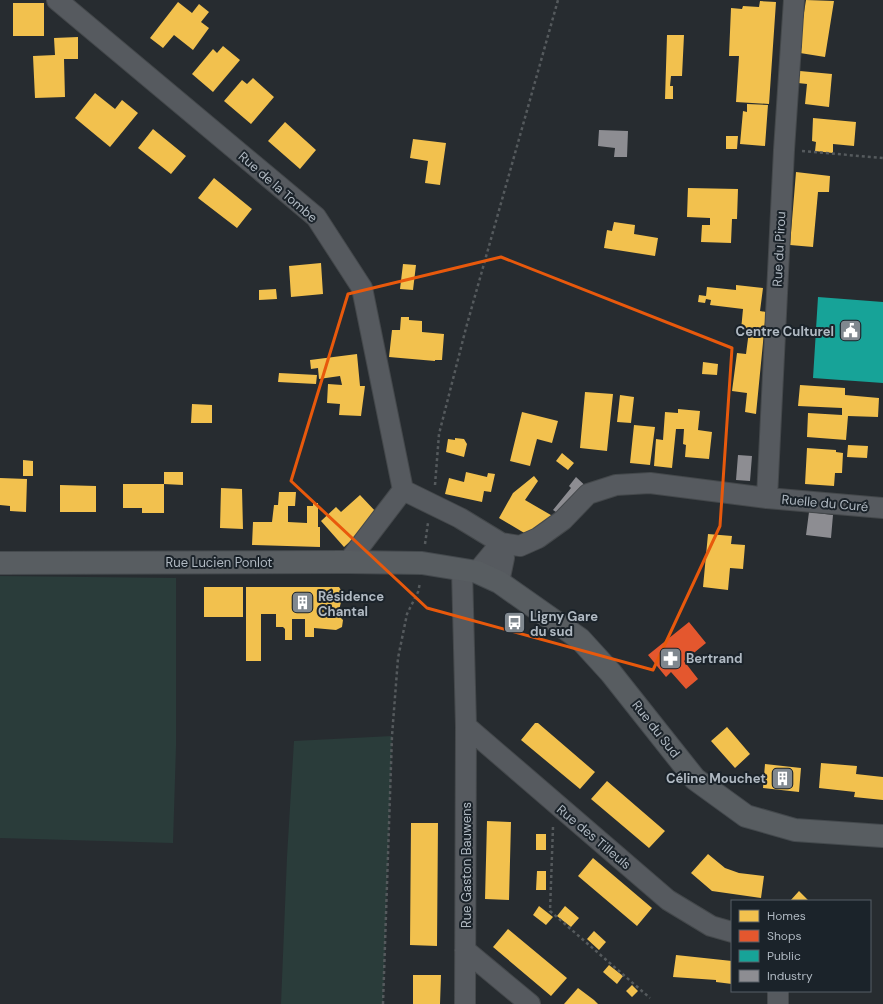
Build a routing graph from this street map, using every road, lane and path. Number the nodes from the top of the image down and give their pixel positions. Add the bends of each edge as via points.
1 (57, 0) edge
2 (558, 0) edge
3 (794, 0) edge
4 (784, 150) junction
5 (883, 158) edge
6 (403, 490) junction
7 (766, 498) junction
8 (431, 503) junction
9 (883, 508) edge
10 (501, 543) junction
11 (348, 562) junction
12 (0, 563) edge
13 (422, 563) junction
14 (469, 571) junction
15 (499, 582) junction
16 (466, 726) junction
17 (554, 803) junction
18 (883, 836) edge
19 (731, 932) edge
20 (465, 950) junction
21 (778, 992) edge
22 (650, 998) dead end
23 (383, 1004) edge
24 (465, 1004) edge
25 (530, 1004) edge
26 (778, 1004) edge

1 - 6 street, Rue de la Tombe via 316,217 362,288
2 - 8 path via 439,434
3 - 4 street, Rue du Pirou
4 - 5 path
4 - 7 street, Rue du Pirou
6 - 8 street
6 - 11 street
7 - 9 street, Ruelle du Curé
7 - 10 street via 650,483 616,485 588,494 564,520 538,538 520,546
8 - 10 street
8 - 13 path
10 - 14 street
10 - 15 street via 504,558
11 - 12 main road, Rue Lucien Ponlot
11 - 13 main road, Rue du Sud
13 - 14 main road, Rue du Sud
13 - 23 path via 418,592 407,614 398,658 392,736
14 - 15 main road, Rue du Sud
14 - 16 street
15 - 18 main road, Rue du Sud via 580,639 610,672 695,779 746,816 795,830
16 - 17 street, Rue des Tilleuls
16 - 20 street, Rue Gaston Bauwens
17 - 19 street, Rue des Tilleuls via 668,900 711,926
17 - 22 path via 550,911
20 - 24 street, Rue Gaston Bauwens
20 - 25 street
21 - 26 street

